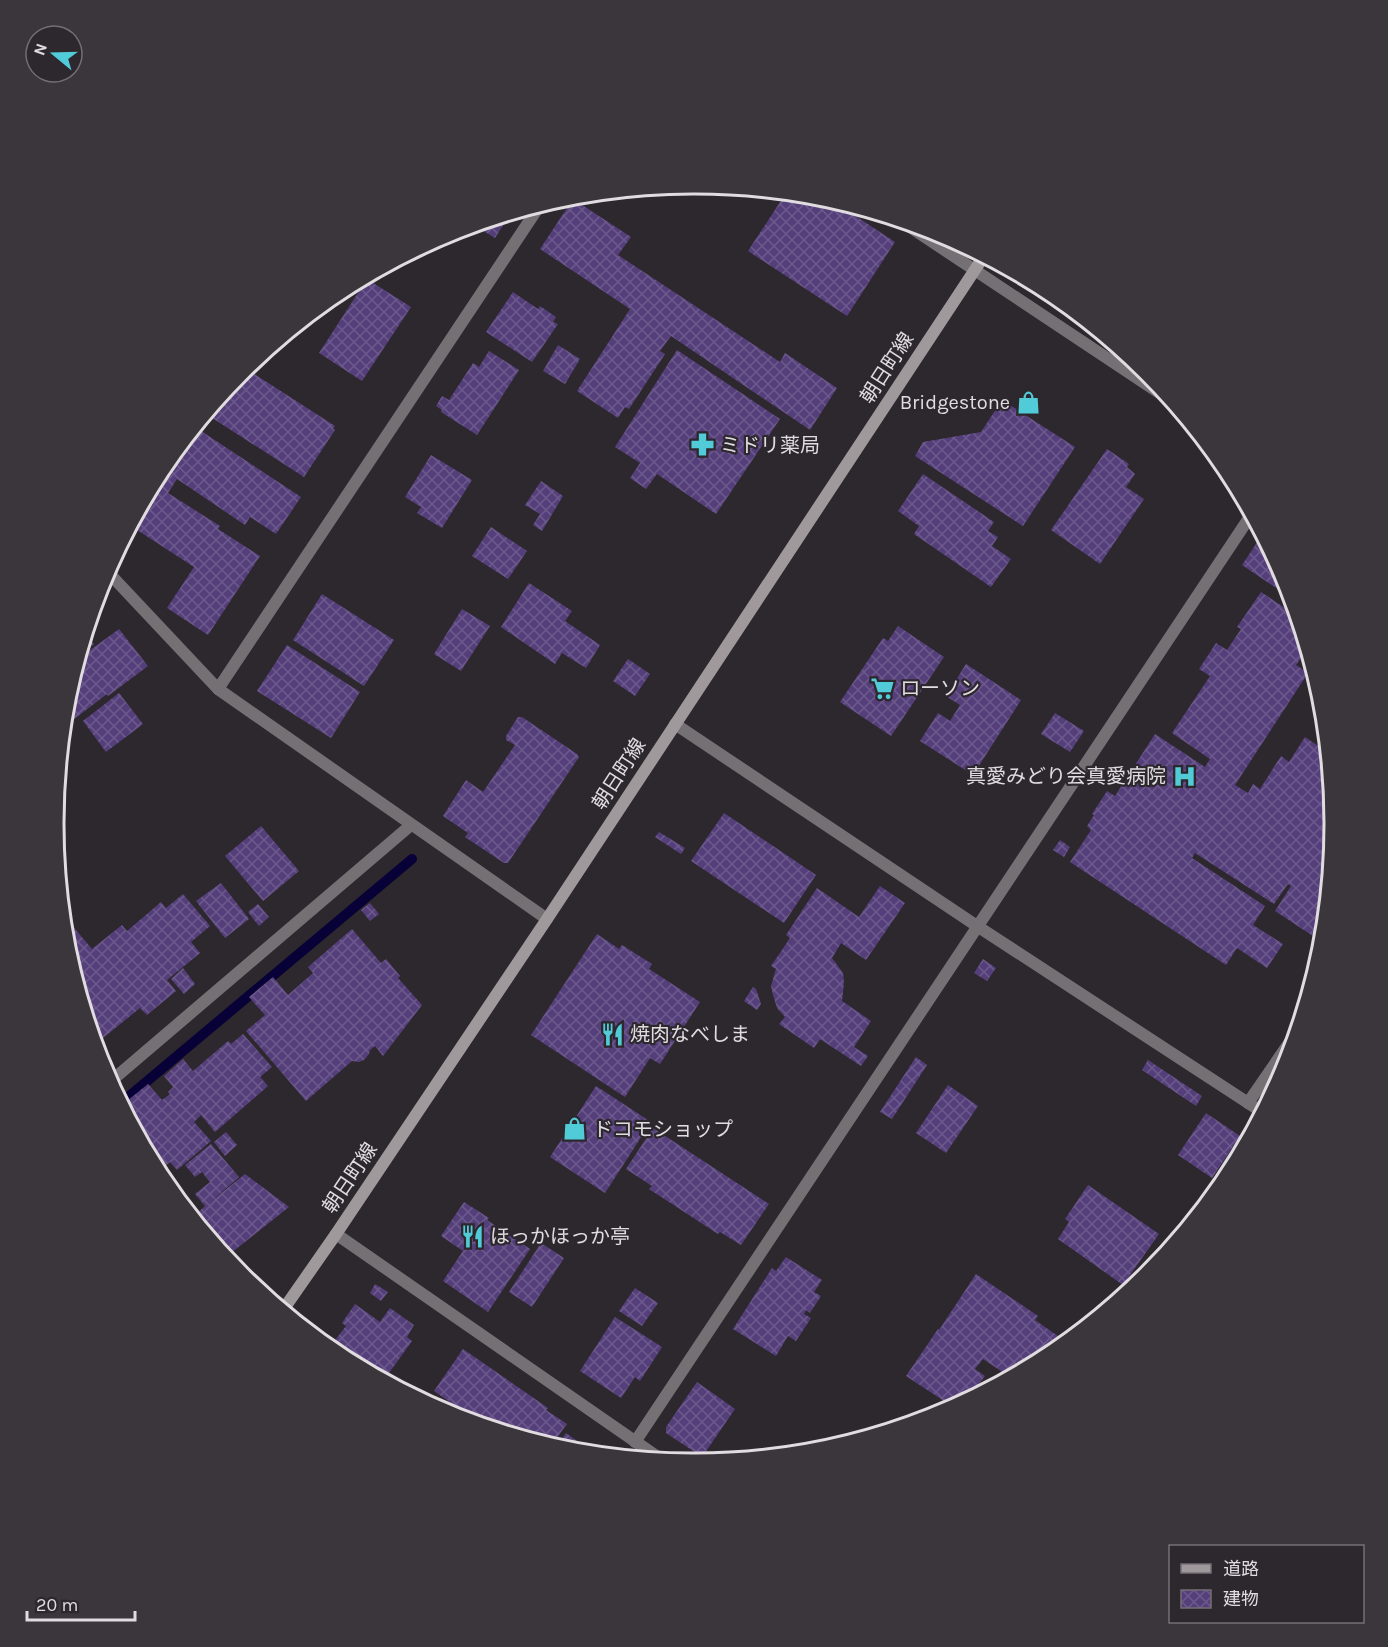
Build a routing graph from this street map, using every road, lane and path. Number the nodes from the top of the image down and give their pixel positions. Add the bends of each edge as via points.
1 (534, 214) edge
2 (928, 239) edge
3 (980, 263) edge
4 (975, 271) junction
5 (1143, 382) edge
6 (1246, 522) edge
7 (114, 578) edge
8 (218, 689) junction
9 (675, 724) junction
10 (411, 825) junction
11 (547, 919) junction
12 (977, 926) junction
13 (1277, 1060) edge
14 (117, 1076) edge
15 (1248, 1103) junction
16 (1256, 1108) edge
17 (336, 1234) junction
18 (287, 1304) edge
19 (635, 1442) junction
20 (649, 1452) edge

1 - 8 street
2 - 4 street
3 - 4 street, 朝日町線
4 - 5 street
4 - 9 street, 朝日町線
6 - 12 street
7 - 8 street
8 - 10 street
9 - 11 street, 朝日町線
9 - 12 street
10 - 11 street
10 - 14 street
11 - 17 street, 朝日町線
12 - 15 street
12 - 19 street
13 - 15 street
15 - 16 street
17 - 18 street, 朝日町線
17 - 19 street
19 - 20 street

